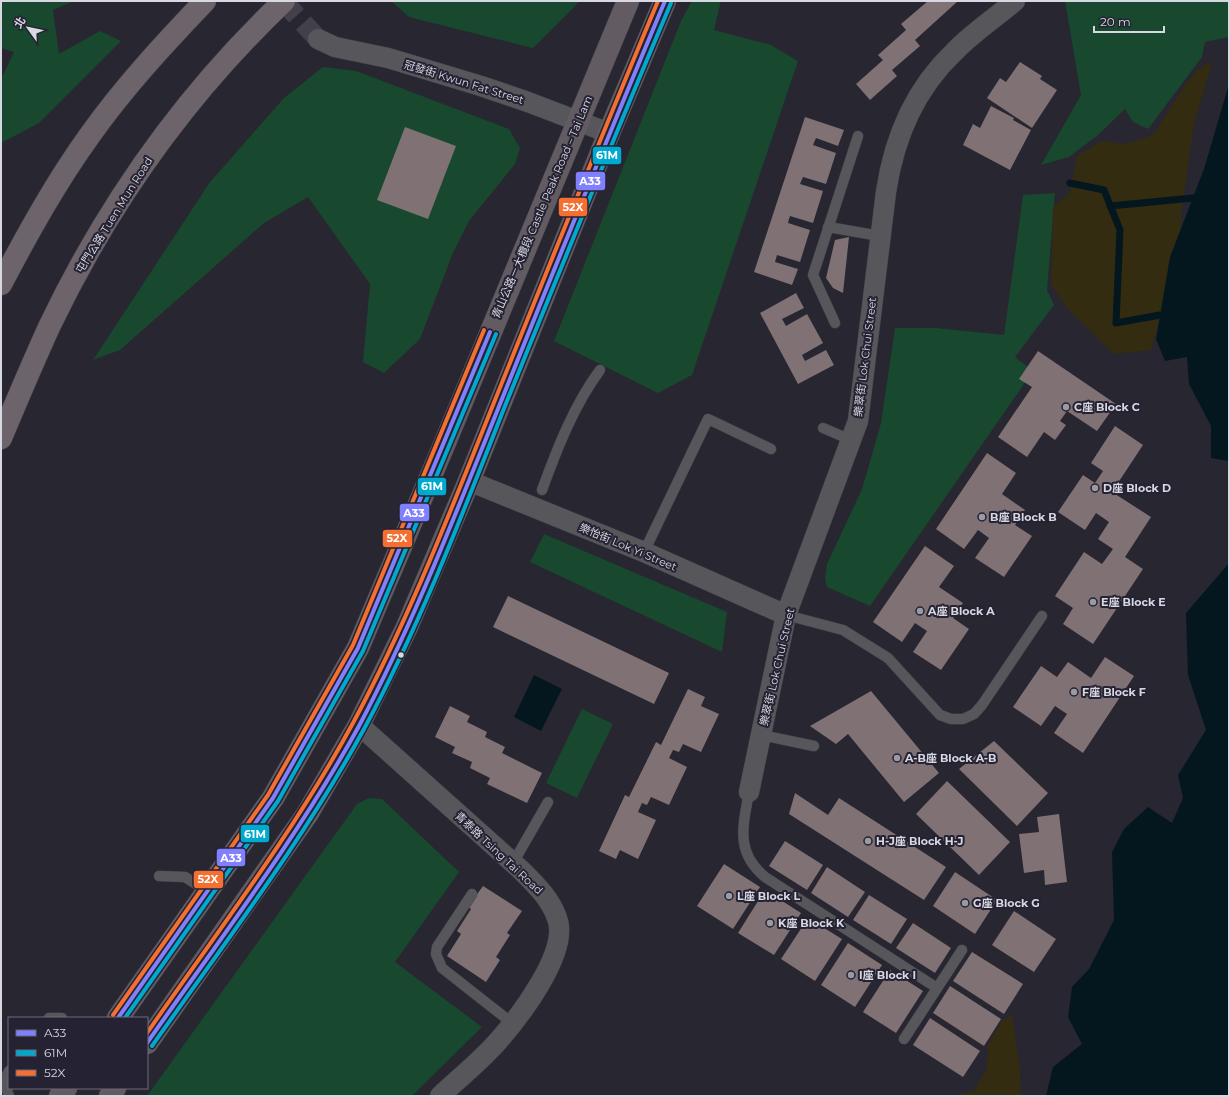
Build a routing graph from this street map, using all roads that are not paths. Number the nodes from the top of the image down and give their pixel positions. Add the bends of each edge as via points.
1 (205, 1) edge
2 (284, 1) edge
3 (628, 1) edge
4 (665, 1) edge
5 (1015, 1) edge
6 (318, 39) tunnel mouth
7 (578, 120) junction
8 (609, 133) junction
9 (858, 136) dead end
10 (828, 227) junction
11 (880, 236) junction
12 (1, 284) edge
13 (835, 323) dead end
14 (600, 370) dead end
15 (823, 428) dead end
16 (1, 438) edge
17 (851, 440) junction
18 (771, 449) dead end
19 (469, 481) junction
20 (542, 490) dead end
21 (644, 552) junction
22 (786, 615) junction
23 (1042, 616) dead end
24 (359, 725) junction
25 (761, 735) junction
26 (814, 746) dead end
27 (749, 792) joint
28 (548, 802) dead end
29 (513, 864) junction
30 (159, 876) dead end
31 (207, 891) junction
32 (472, 894) dead end
33 (962, 950) dead end
34 (937, 988) junction
35 (119, 1017) edge
36 (512, 1023) junction
37 (904, 1039) dead end
38 (148, 1042) edge
39 (8, 1073) edge
40 (9, 1096) edge
41 (440, 1096) edge

1 - 12 highway via 144,67 90,134 42,208
2 - 16 highway, 屯門公路 Tuen Mun Road via 203,86 126,190 54,318
3 - 7 main road, 青山公路－大欖段 Castle Peak Road – Tai Lam
4 - 8 main road
5 - 11 street, 樂翠街 Lok Chui Street via 954,51 920,92 897,140 890,165
6 - 7 street, 冠發街 Kwun Fat Street via 335,47 388,58 481,86
7 - 8 street, 冠發街 Kwun Fat Street
7 - 31 main road, 青山公路－大欖段 Castle Peak Road – Tai Lam via 358,648 273,798
8 - 19 main road
9 - 10 lane
10 - 11 lane
10 - 13 lane via 813,275
11 - 17 street, 樂翠街 Lok Chui Street via 858,421
14 - 20 lane via 570,423
15 - 17 lane
17 - 22 street, 樂翠街 Lok Chui Street
18 - 21 lane via 708,419
19 - 21 street, 樂怡街 Lok Yi Street
19 - 24 main road via 407,627
21 - 22 street, 樂怡街 Lok Yi Street
22 - 23 lane via 843,630 888,658 940,715 951,719 974,714 982,705
22 - 25 street, 樂翠街 Lok Chui Street
24 - 29 street, 青泰路 Tsing Tai Road
24 - 38 main road via 308,812
25 - 26 lane
25 - 27 street, 樂翠街 Lok Chui Street
27 - 34 lane via 743,838 745,850 756,869
28 - 29 lane
29 - 36 street, 青泰路 Tsing Tai Road via 543,892 558,919 558,939 552,961 534,995
30 - 31 lane via 185,877
31 - 35 main road, 青山公路－大欖段 Castle Peak Road – Tai Lam
32 - 36 lane via 437,947 436,954 442,968
33 - 34 lane
34 - 37 lane
36 - 41 street, 青泰路 Tsing Tai Road via 499,1041
39 - 40 lane via 4,1080

